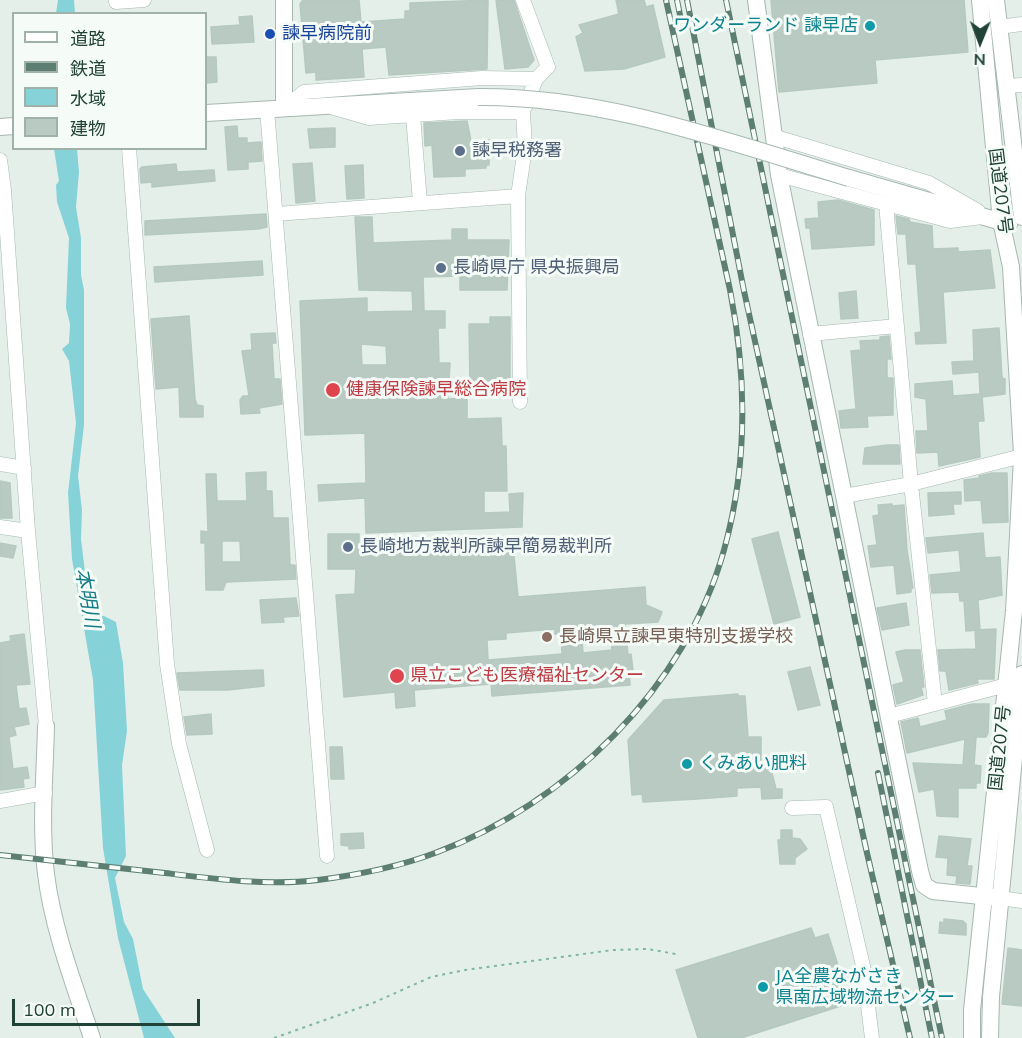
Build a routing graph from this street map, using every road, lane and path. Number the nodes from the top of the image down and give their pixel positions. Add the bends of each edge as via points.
1 (144, 0) edge
2 (284, 0) edge
3 (523, 0) edge
4 (756, 0) edge
5 (980, 0) edge
6 (996, 0) edge
7 (116, 5) edge
8 (1022, 24) edge
9 (999, 27) junction
10 (536, 78) junction
11 (1014, 86) edge
12 (325, 105) junction
13 (275, 108) junction
14 (523, 112) junction
15 (207, 113) edge
16 (413, 115) junction
17 (776, 137) junction
18 (129, 150) edge
19 (0, 160) edge
20 (779, 175) junction
21 (518, 196) junction
22 (420, 203) junction
23 (886, 204) junction
24 (276, 214) junction
25 (1022, 217) edge
26 (994, 218) junction
27 (1022, 228) edge
28 (897, 326) junction
29 (7, 334) edge
30 (810, 334) junction
31 (520, 402) dead end
32 (1022, 456) edge
33 (0, 465) edge
34 (24, 468) junction
35 (911, 484) junction
36 (844, 496) junction
37 (0, 527) edge
38 (28, 531) junction
39 (1021, 539) edge
40 (1018, 680) edge
41 (935, 704) junction
42 (889, 716) junction
43 (46, 726) joint
44 (45, 793) junction
45 (0, 801) edge
46 (792, 808) dead end
47 (207, 850) dead end
48 (327, 856) dead end
49 (993, 897) junction
50 (1022, 901) edge
51 (676, 954) dead end
52 (92, 1038) edge
53 (274, 1038) edge
54 (872, 1038) edge
55 (972, 1038) edge
56 (990, 1038) edge

1 - 7 street
2 - 13 street
3 - 10 street via 548,67
4 - 17 street
5 - 26 street, 国道207号
6 - 9 street
8 - 9 street
9 - 11 street
10 - 13 street via 483,78 304,92
10 - 14 street
11 - 25 street
12 - 13 street
12 - 16 street via 369,118
12 - 26 street, bridge via 514,97 558,101 628,114
13 - 15 street
13 - 24 street
14 - 16 street
14 - 21 street via 525,148
16 - 22 street
17 - 20 street
17 - 26 street via 929,183
18 - 47 street via 167,664 178,744
19 - 29 street
20 - 23 street
20 - 30 street
21 - 22 street
21 - 31 street
22 - 24 street
23 - 26 street via 950,222
23 - 28 street
24 - 48 street
26 - 27 street
26 - 32 street, 国道207号 via 1011,267
28 - 30 street
28 - 35 street
29 - 34 street
30 - 36 street
32 - 35 street
32 - 39 street, 国道207号
33 - 34 street
34 - 38 street
35 - 36 street
35 - 41 street
36 - 42 street
37 - 38 street
38 - 43 street
39 - 40 street, 国道207号
40 - 41 street
40 - 49 street, 国道207号
41 - 42 street
42 - 49 street via 924,885 933,891
43 - 44 street
44 - 45 street
44 - 52 street via 46,876 62,947
46 - 54 street via 826,807 863,966
49 - 50 street
49 - 55 street, 国道207号 via 972,1010
49 - 56 street
51 - 53 path via 647,949 613,950 453,972

